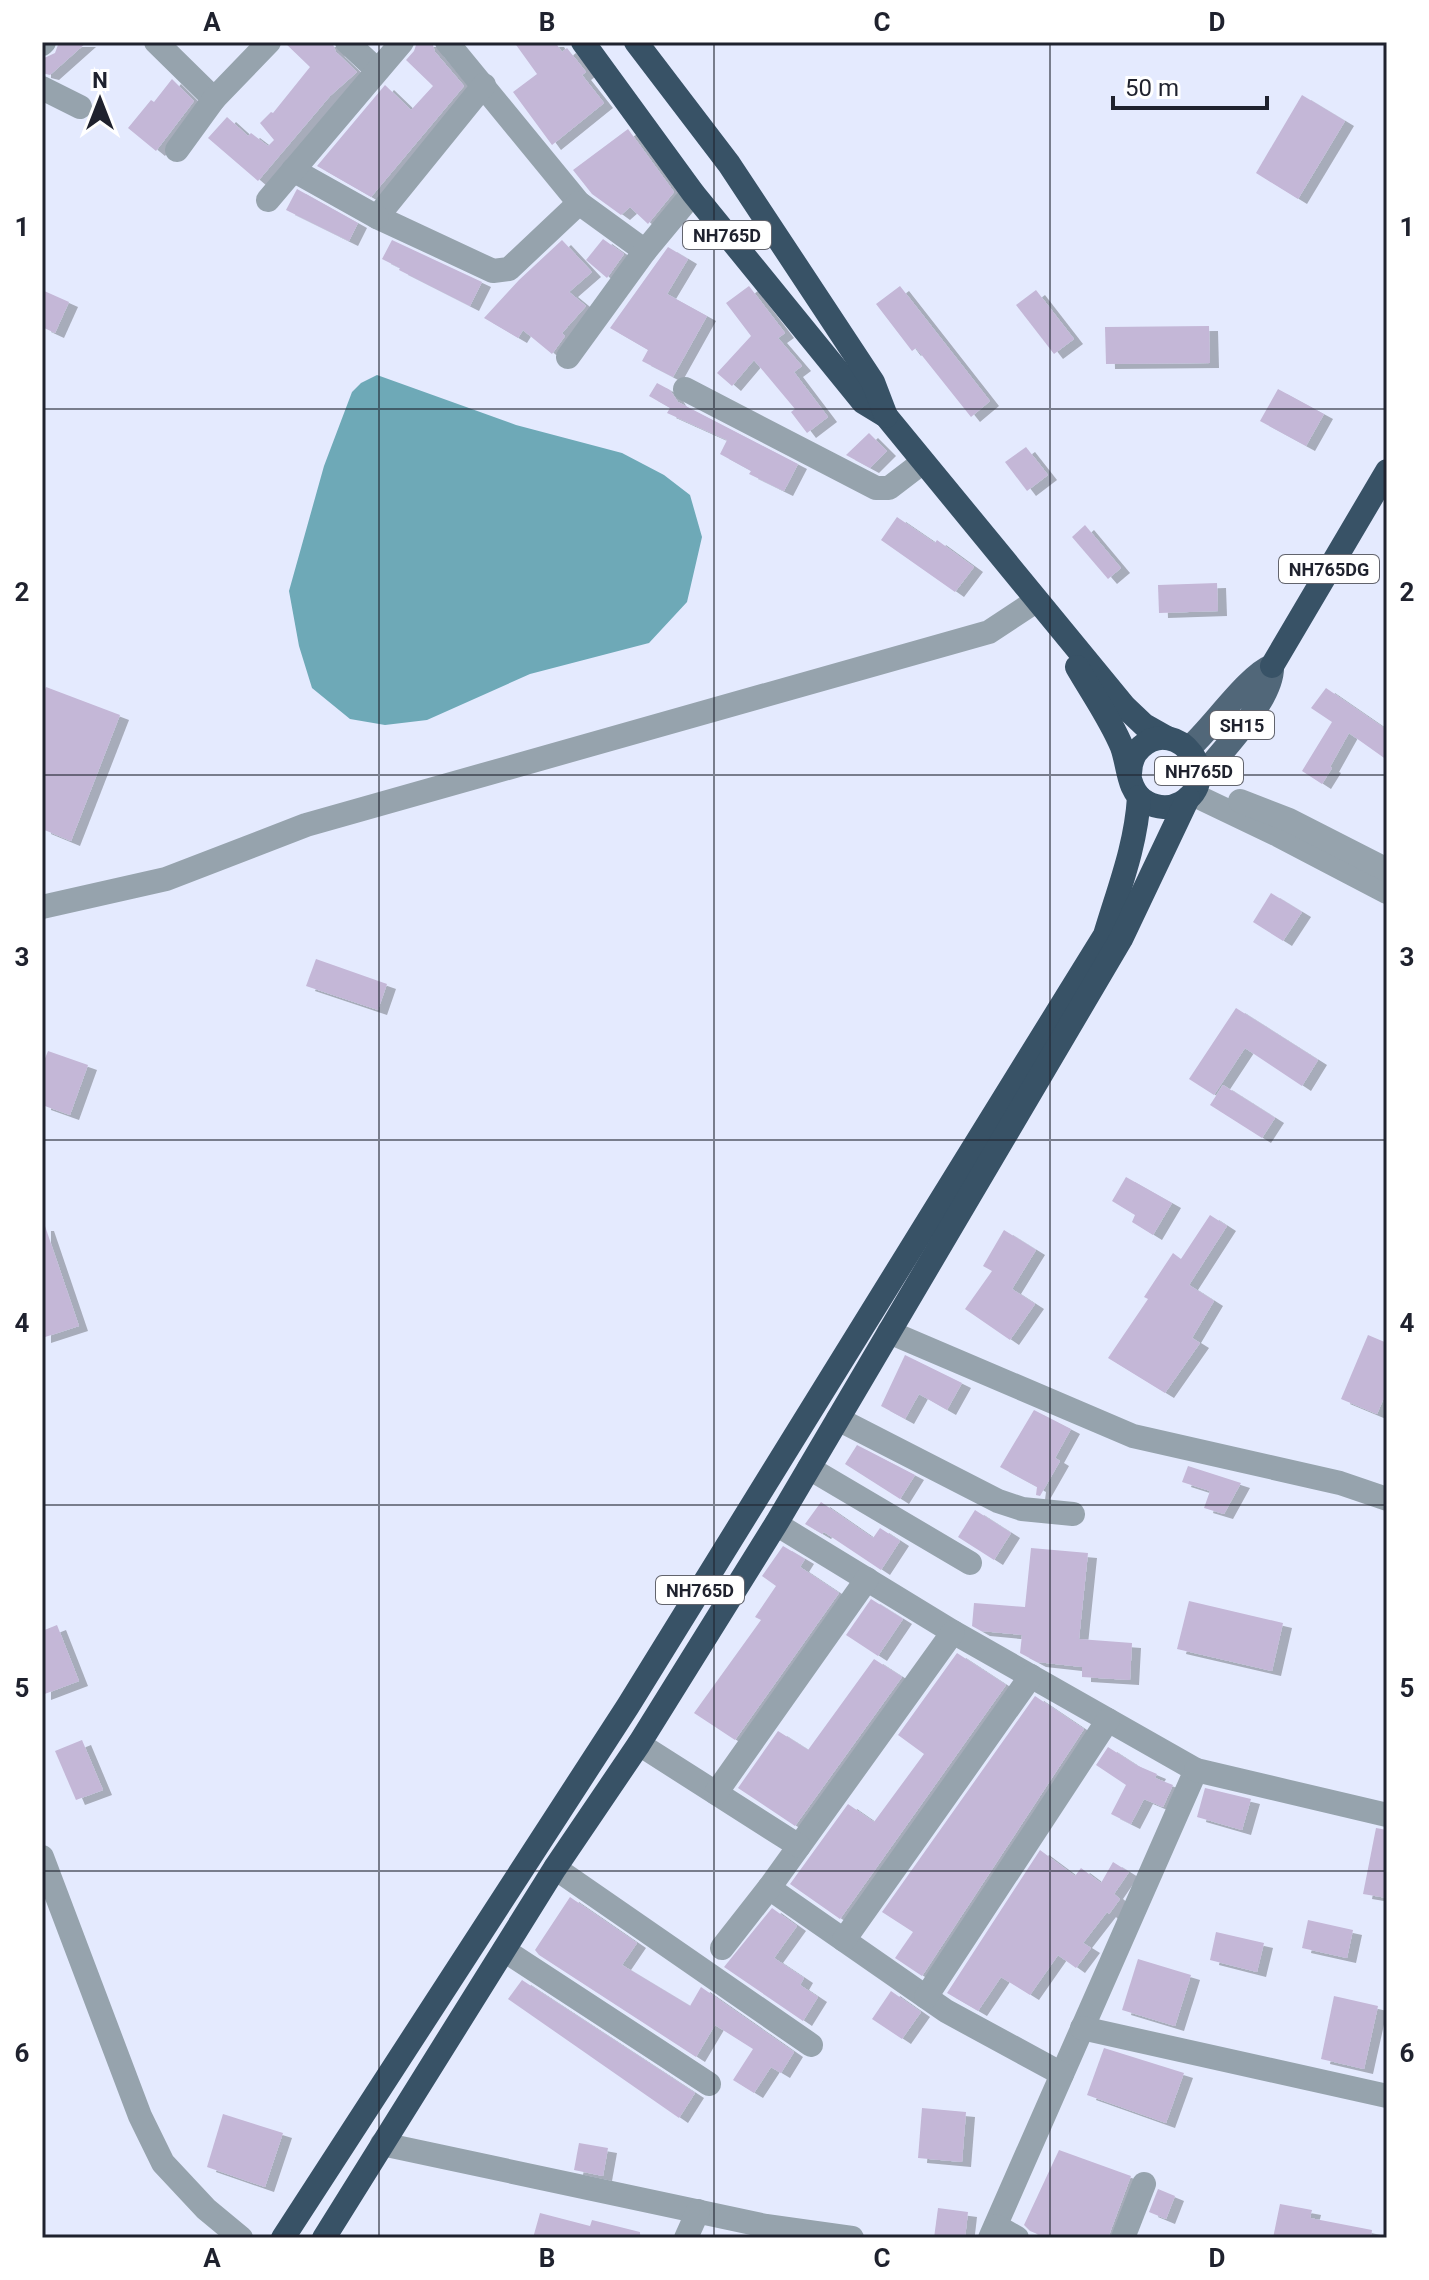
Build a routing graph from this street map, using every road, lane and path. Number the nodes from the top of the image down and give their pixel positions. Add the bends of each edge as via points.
1 (156, 42) edge
2 (269, 42) edge
3 (347, 42) edge
4 (402, 42) edge
5 (447, 42) edge
6 (583, 42) edge
7 (636, 42) edge
8 (377, 70) junction
9 (484, 85) junction
10 (42, 88) edge
11 (214, 99) junction
12 (80, 107) dead end
13 (177, 150) dead end
14 (293, 170) junction
15 (693, 193) junction
16 (268, 200) dead end
17 (579, 203) junction
18 (377, 217) junction
19 (645, 251) junction
20 (568, 357) dead end
21 (685, 389) dead end
22 (886, 416) junction
23 (923, 462) junction
24 (1387, 471) edge
25 (1043, 609) junction
26 (1272, 666) junction
27 (1167, 738) junction
28 (1189, 748) junction
29 (1130, 774) junction
30 (1194, 789) junction
31 (1139, 797) junction
32 (1387, 870) edge
33 (1387, 892) edge
34 (42, 907) edge
35 (889, 1332) junction
36 (838, 1419) junction
37 (809, 1468) junction
38 (1387, 1499) edge
39 (1073, 1514) dead end
40 (776, 1524) junction
41 (970, 1563) dead end
42 (867, 1579) junction
43 (953, 1632) junction
44 (1031, 1676) junction
45 (1108, 1720) junction
46 (639, 1744) junction
47 (1196, 1770) junction
48 (716, 1793) junction
49 (1387, 1815) edge
50 (799, 1846) junction
51 (42, 1857) edge
52 (555, 1868) junction
53 (769, 1888) junction
54 (844, 1940) junction
55 (722, 1948) dead end
56 (504, 1950) junction
57 (926, 1997) junction
58 (1082, 2028) junction
59 (811, 2045) dead end
60 (1062, 2074) junction
61 (709, 2084) dead end
62 (1385, 2087) edge
63 (382, 2144) junction
64 (1144, 2184) dead end
65 (698, 2211) junction
66 (1001, 2234) edge
67 (840, 2237) edge
68 (241, 2238) edge
69 (283, 2238) edge
70 (324, 2238) edge
71 (686, 2238) edge
72 (1123, 2238) edge

1 - 11 street
2 - 11 street
3 - 8 street
4 - 8 street
5 - 9 street
6 - 15 highway, NH765D
7 - 22 highway, NH765D via 729,164 873,382
8 - 14 street
9 - 17 street
9 - 18 street
10 - 12 street
11 - 13 street
14 - 16 street
14 - 18 street
15 - 19 street
15 - 22 highway, NH765D via 863,402
17 - 18 street via 501,271
17 - 19 street
19 - 20 street
21 - 23 street via 876,488 889,488
22 - 23 highway, NH765D
23 - 25 highway, NH765D
24 - 26 highway, NH765DG
25 - 27 highway, NH765D via 1125,707
25 - 29 highway, NH765D via 1122,747
25 - 34 street via 989,632 306,825 166,879
26 - 28 main road via 1255,675
26 - 30 main road, SH15 via 1267,690
27 - 28 highway, NH765D
27 - 29 highway, NH765D via 1138,750
28 - 30 highway, NH765D via 1195,757
29 - 31 highway, NH765D
30 - 31 highway, NH765D via 1169,807
30 - 32 street via 1289,820
30 - 33 street
30 - 35 highway, NH765D via 1121,939
31 - 69 highway, NH765D via 1133,849 1105,935 636,1693
35 - 36 highway, NH765D
35 - 38 street via 1133,1436 1340,1483
36 - 37 highway, NH765D
36 - 39 street via 998,1501
37 - 40 highway, NH765D
37 - 41 street
40 - 42 street
40 - 46 highway, NH765D
42 - 43 street
42 - 48 street
43 - 44 street
43 - 50 street
44 - 45 street
44 - 54 street
45 - 47 street
45 - 57 street
46 - 48 street
46 - 52 highway, NH765D
47 - 49 street
47 - 58 street
48 - 50 street
50 - 53 street
51 - 68 street via 140,2116 163,2163
52 - 56 highway, NH765D
52 - 59 street
53 - 54 street
53 - 55 street
54 - 57 street
56 - 61 street
56 - 63 highway, NH765D
57 - 60 street
58 - 60 street
58 - 62 street
60 - 66 street
63 - 65 street
63 - 70 highway, NH765D
64 - 72 street
65 - 67 street
65 - 71 street

